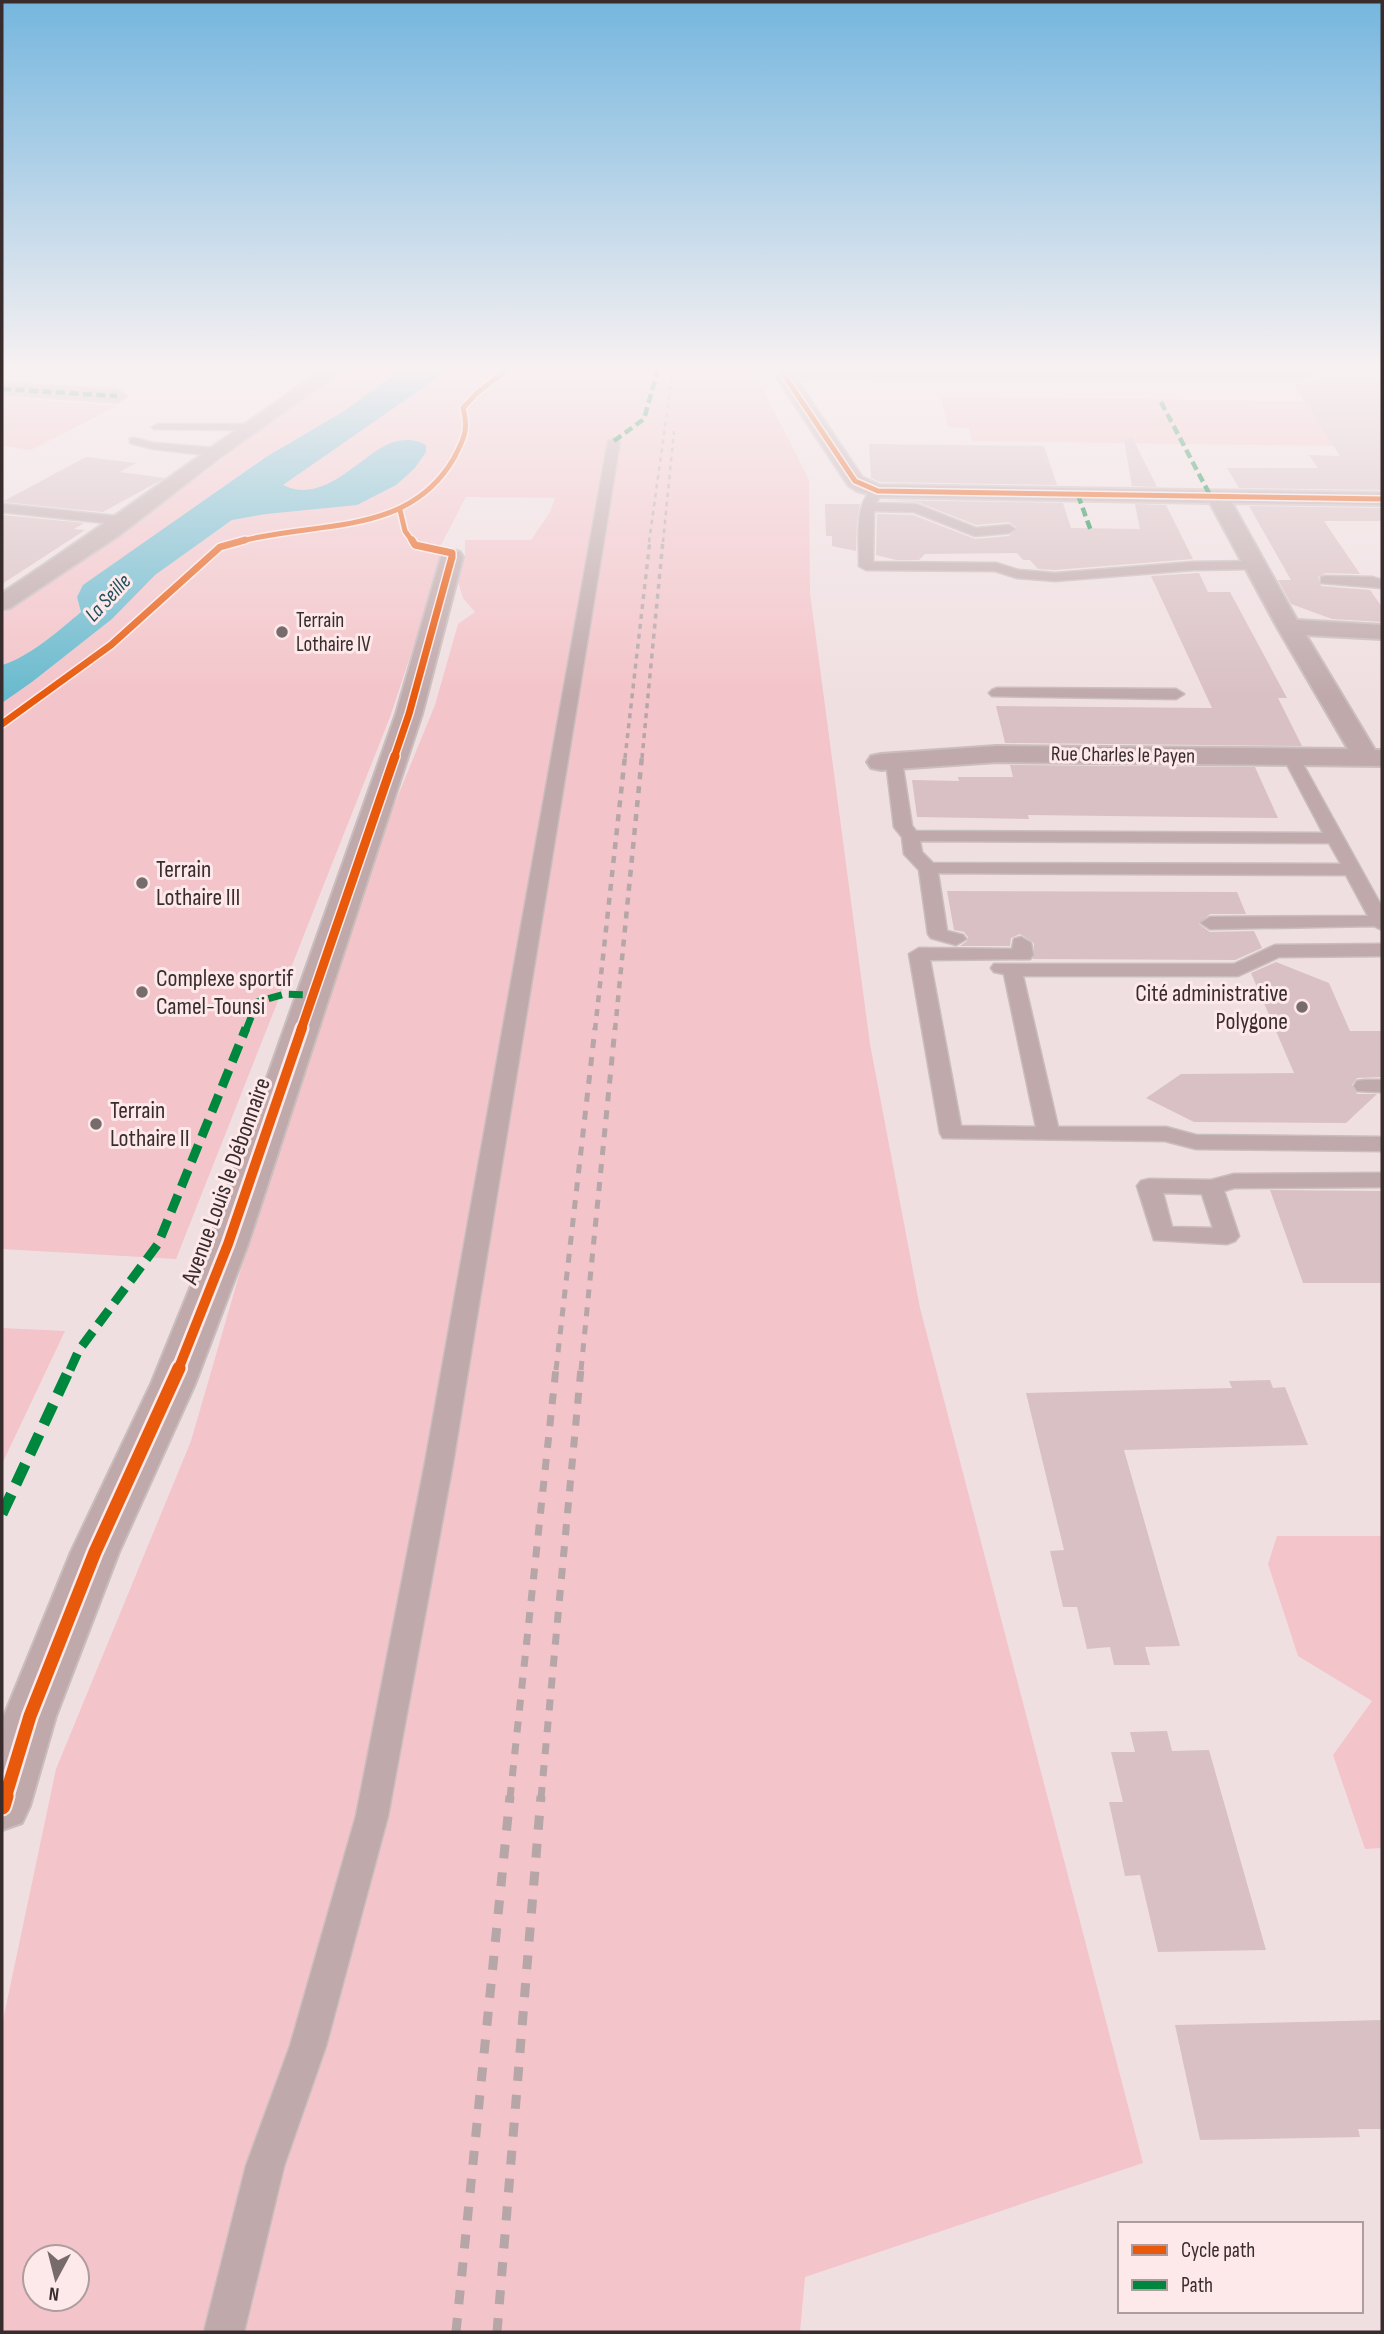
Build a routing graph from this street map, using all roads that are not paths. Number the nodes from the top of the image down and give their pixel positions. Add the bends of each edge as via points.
1 (181, 478) edge
2 (608, 478) edge
3 (853, 478) edge
4 (1218, 497) junction
5 (874, 499) junction
6 (1382, 499) edge
7 (2, 508) edge
8 (125, 520) junction
9 (1009, 529) dead end
10 (452, 557) dead end
11 (1255, 565) junction
12 (1325, 580) dead end
13 (1378, 590) edge
14 (2, 603) edge
15 (1289, 627) junction
16 (1382, 632) edge
17 (997, 693) dead end
18 (1176, 694) dead end
19 (1291, 757) junction
20 (1374, 758) edge
21 (887, 762) joint
22 (912, 836) junction
23 (1335, 838) junction
24 (928, 868) junction
25 (1353, 870) junction
26 (1381, 922) edge
27 (1210, 923) dead end
28 (956, 939) dead end
29 (1021, 943) dead end
30 (1382, 950) edge
31 (921, 967) junction
32 (1016, 968) junction
33 (1049, 1134) junction
34 (1382, 1144) edge
35 (1382, 1180) edge
36 (1212, 1187) dead end
37 (2, 1806) edge
38 (224, 2332) edge

1 - 8 street
2 - 38 lane via 439,1463 372,1816 308,2046 265,2166
3 - 5 street
4 - 5 street
4 - 6 street
4 - 11 street, Rue Charles le Payen
5 - 9 lane via 915,508 975,532
5 - 11 lane via 866,566 996,567 1055,577
7 - 8 lane
8 - 14 street
10 - 37 street, Avenue Louis le Débonnaire via 410,714 228,1244 173,1384 95,1552 30,1716
11 - 15 street, Rue Charles le Payen
12 - 13 lane via 1360,580
15 - 16 street
15 - 20 street, Rue Charles le Payen
17 - 18 lane
19 - 20 street, Rue Charles le Payen
19 - 21 street, Rue Charles le Payen via 997,754
19 - 23 lane
21 - 22 lane via 902,827
22 - 23 lane
22 - 24 lane via 913,854
23 - 25 lane
24 - 25 lane
24 - 28 lane via 938,934
25 - 26 lane
26 - 27 lane
29 - 31 lane via 1024,955 919,954
30 - 32 lane via 1275,951 1238,970
31 - 32 lane
31 - 33 lane via 951,1133
32 - 33 lane via 1013,976
33 - 34 lane via 1166,1134 1196,1142
35 - 36 lane via 1234,1181

